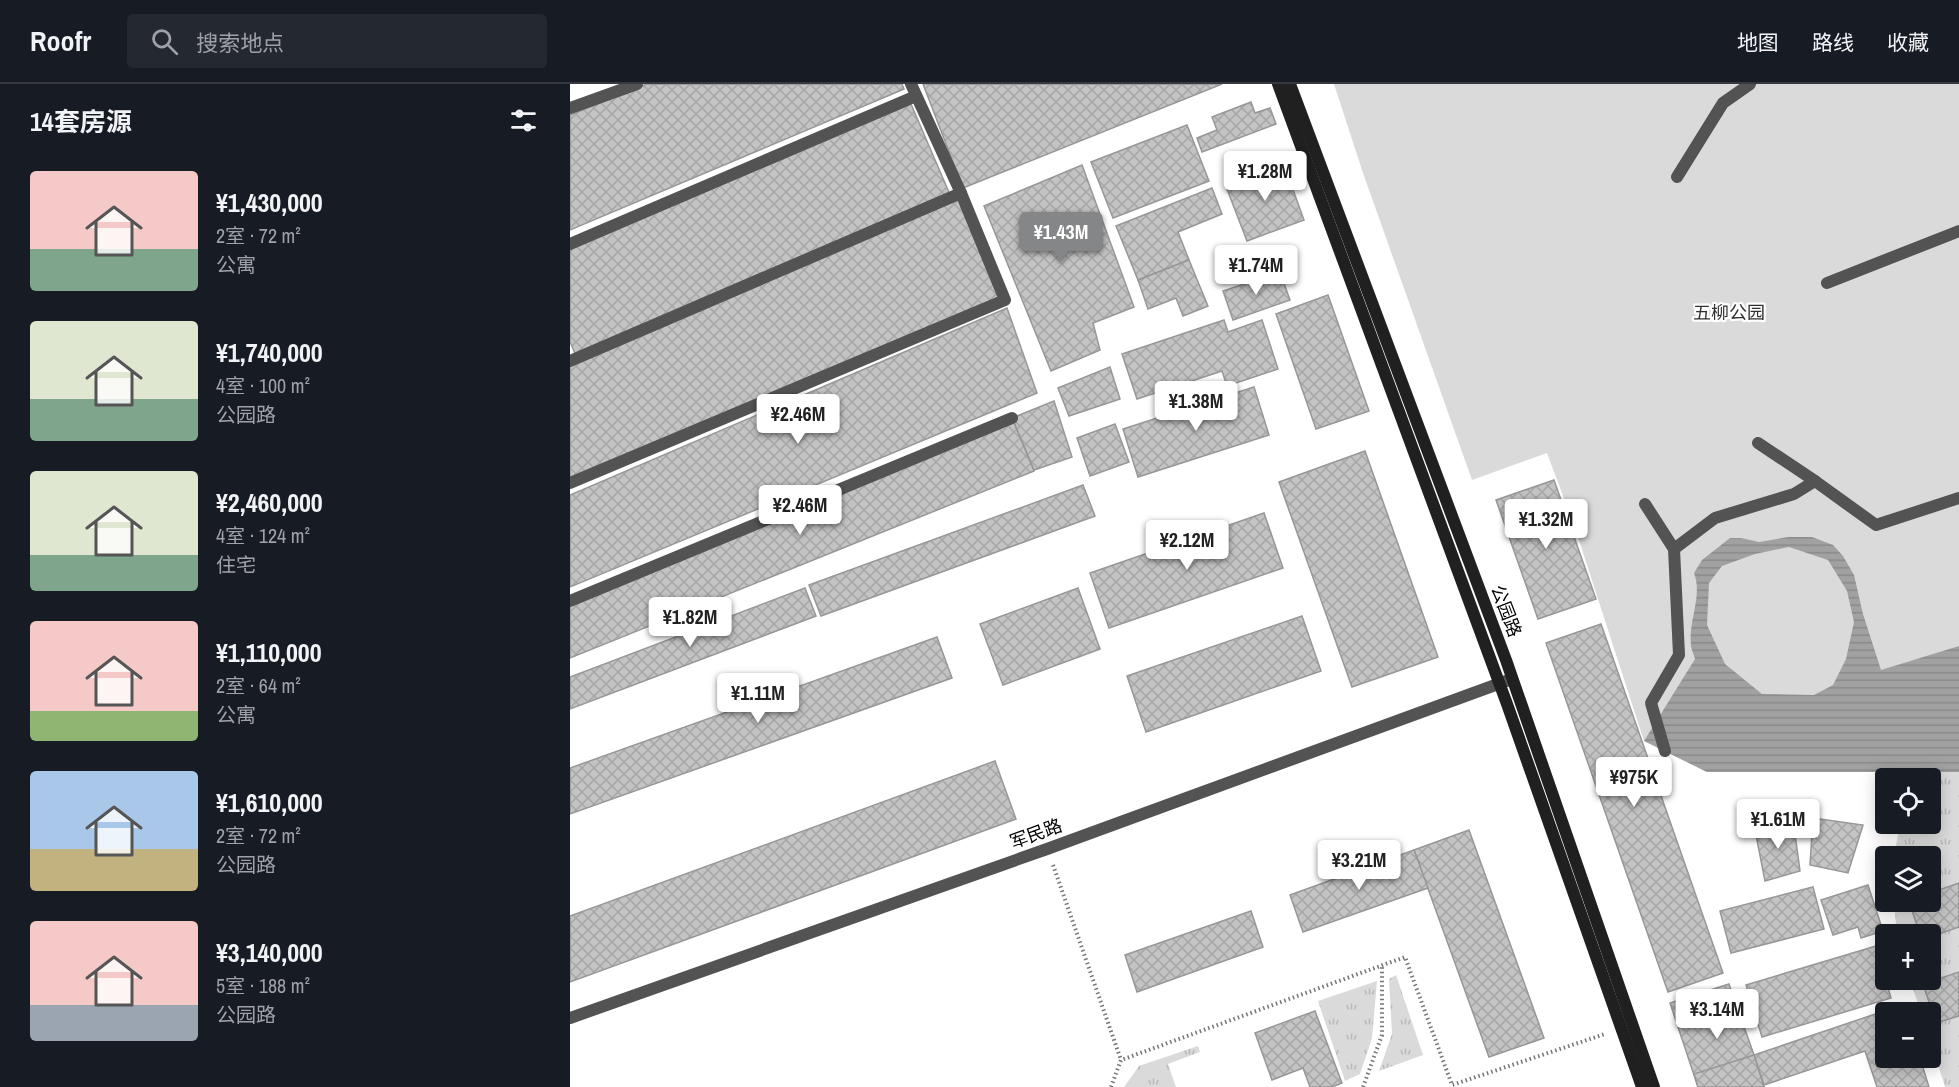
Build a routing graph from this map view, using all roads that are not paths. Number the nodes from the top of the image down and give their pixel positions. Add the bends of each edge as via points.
1 (637, 84) edge
2 (1278, 84) edge
3 (1290, 84) edge
4 (1750, 84) edge
5 (913, 90) edge
6 (570, 108) edge
7 (1677, 177) dead end
8 (961, 193) junction
9 (1959, 231) edge
10 (570, 244) edge
11 (1827, 283) dead end
12 (570, 361) edge
13 (1012, 418) dead end
14 (1758, 443) dead end
15 (1815, 481) junction
16 (570, 483) edge
17 (1959, 498) edge
18 (1645, 504) dead end
19 (1674, 549) junction
20 (570, 601) edge
21 (1512, 679) junction
22 (1500, 684) junction
23 (1665, 751) dead end
24 (570, 1018) edge
25 (1642, 1087) edge
26 (1654, 1087) edge

1 - 6 street
2 - 22 street
3 - 21 street, 公园路
4 - 7 street via 1723,103
5 - 8 street
5 - 10 street
8 - 12 street
8 - 16 street via 1005,300
9 - 11 street
13 - 20 street
14 - 15 street
15 - 17 street via 1876,525
15 - 19 street via 1794,494 1716,518
18 - 19 street
19 - 23 street via 1679,655 1651,703
21 - 22 street, 军民路
21 - 26 street, 公园路
22 - 24 street, 军民路
22 - 25 street

